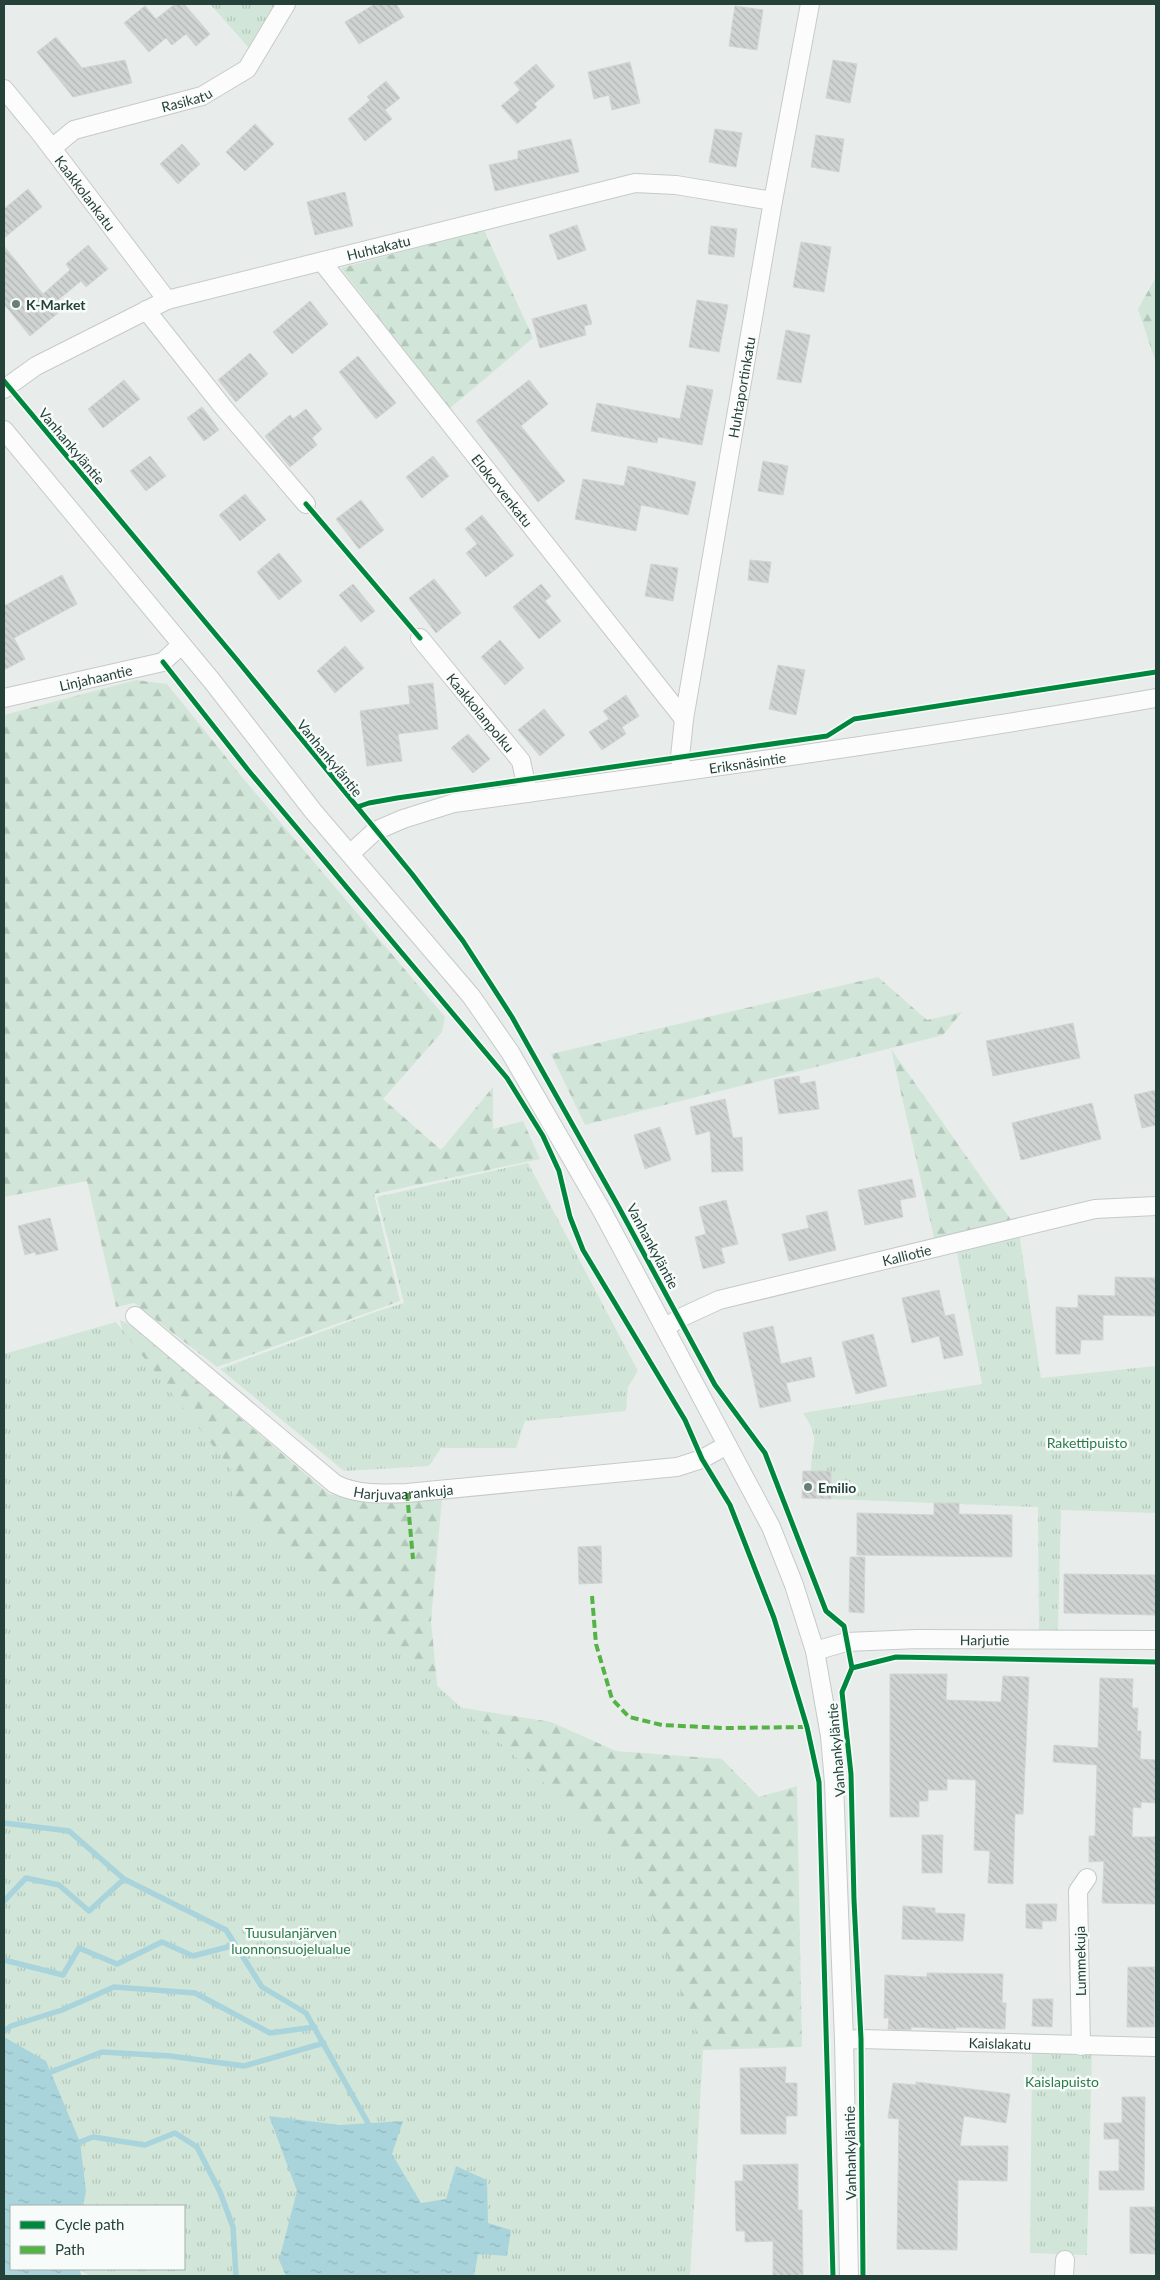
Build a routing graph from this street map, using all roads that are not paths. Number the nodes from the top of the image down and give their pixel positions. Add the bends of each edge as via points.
1 (286, 4) edge
2 (810, 4) edge
3 (4, 89) edge
4 (52, 148) junction
5 (773, 201) junction
6 (322, 262) junction
7 (167, 300) junction
8 (146, 310) junction
9 (4, 389) edge
10 (4, 430) edge
11 (306, 504) dead end
12 (420, 638) dead end
13 (181, 645) junction
14 (4, 698) edge
15 (1156, 698) edge
16 (684, 718) junction
17 (682, 771) junction
18 (528, 793) junction
19 (350, 854) junction
20 (1156, 1206) edge
21 (135, 1316) dead end
22 (665, 1328) junction
23 (727, 1445) junction
24 (1156, 1640) edge
25 (815, 1651) junction
26 (1087, 1878) dead end
27 (844, 2040) junction
28 (1081, 2046) junction
29 (1156, 2047) edge
30 (848, 2276) edge

1 - 4 street, Rasikatu via 247,69 202,96 74,130
2 - 5 street, Huhtaportinkatu
3 - 4 street, Kaakkolankatu
4 - 7 street, Kaakkolankatu
5 - 6 street, Huhtakatu via 676,185 635,183
5 - 16 street, Huhtaportinkatu
6 - 7 street, Huhtakatu
6 - 16 street, Elokorvenkatu
7 - 8 street, Huhtakatu
8 - 9 street, Huhtakatu via 36,366
8 - 11 street
10 - 13 street, Vanhankyläntie
12 - 18 street, Kaakkolanpolku via 520,761
13 - 14 street, Linjahaantie via 163,662
13 - 19 street, Vanhankyläntie
15 - 17 street, Eriksnäsintie via 1037,719
16 - 17 street, Huhtaportinkatu
17 - 18 street, Eriksnäsintie
18 - 19 street, Eriksnäsintie via 454,803 403,819 375,831
19 - 22 street, Vanhankyläntie via 470,996 510,1052
20 - 22 street, Kalliotie via 1096,1209 720,1300
21 - 23 street, Harjuvaarankuja via 335,1484 346,1489 376,1494 407,1493 677,1467 702,1459
22 - 23 street, Vanhankyläntie
23 - 25 street, Vanhankyläntie via 771,1527
24 - 25 street, Harjutie via 918,1639 846,1642
25 - 27 street, Vanhankyläntie via 824,1693 834,1783
26 - 28 street, Lummekuja via 1078,1892
27 - 28 street, Kaislakatu
27 - 30 street, Vanhankyläntie
28 - 29 street, Kaislakatu

